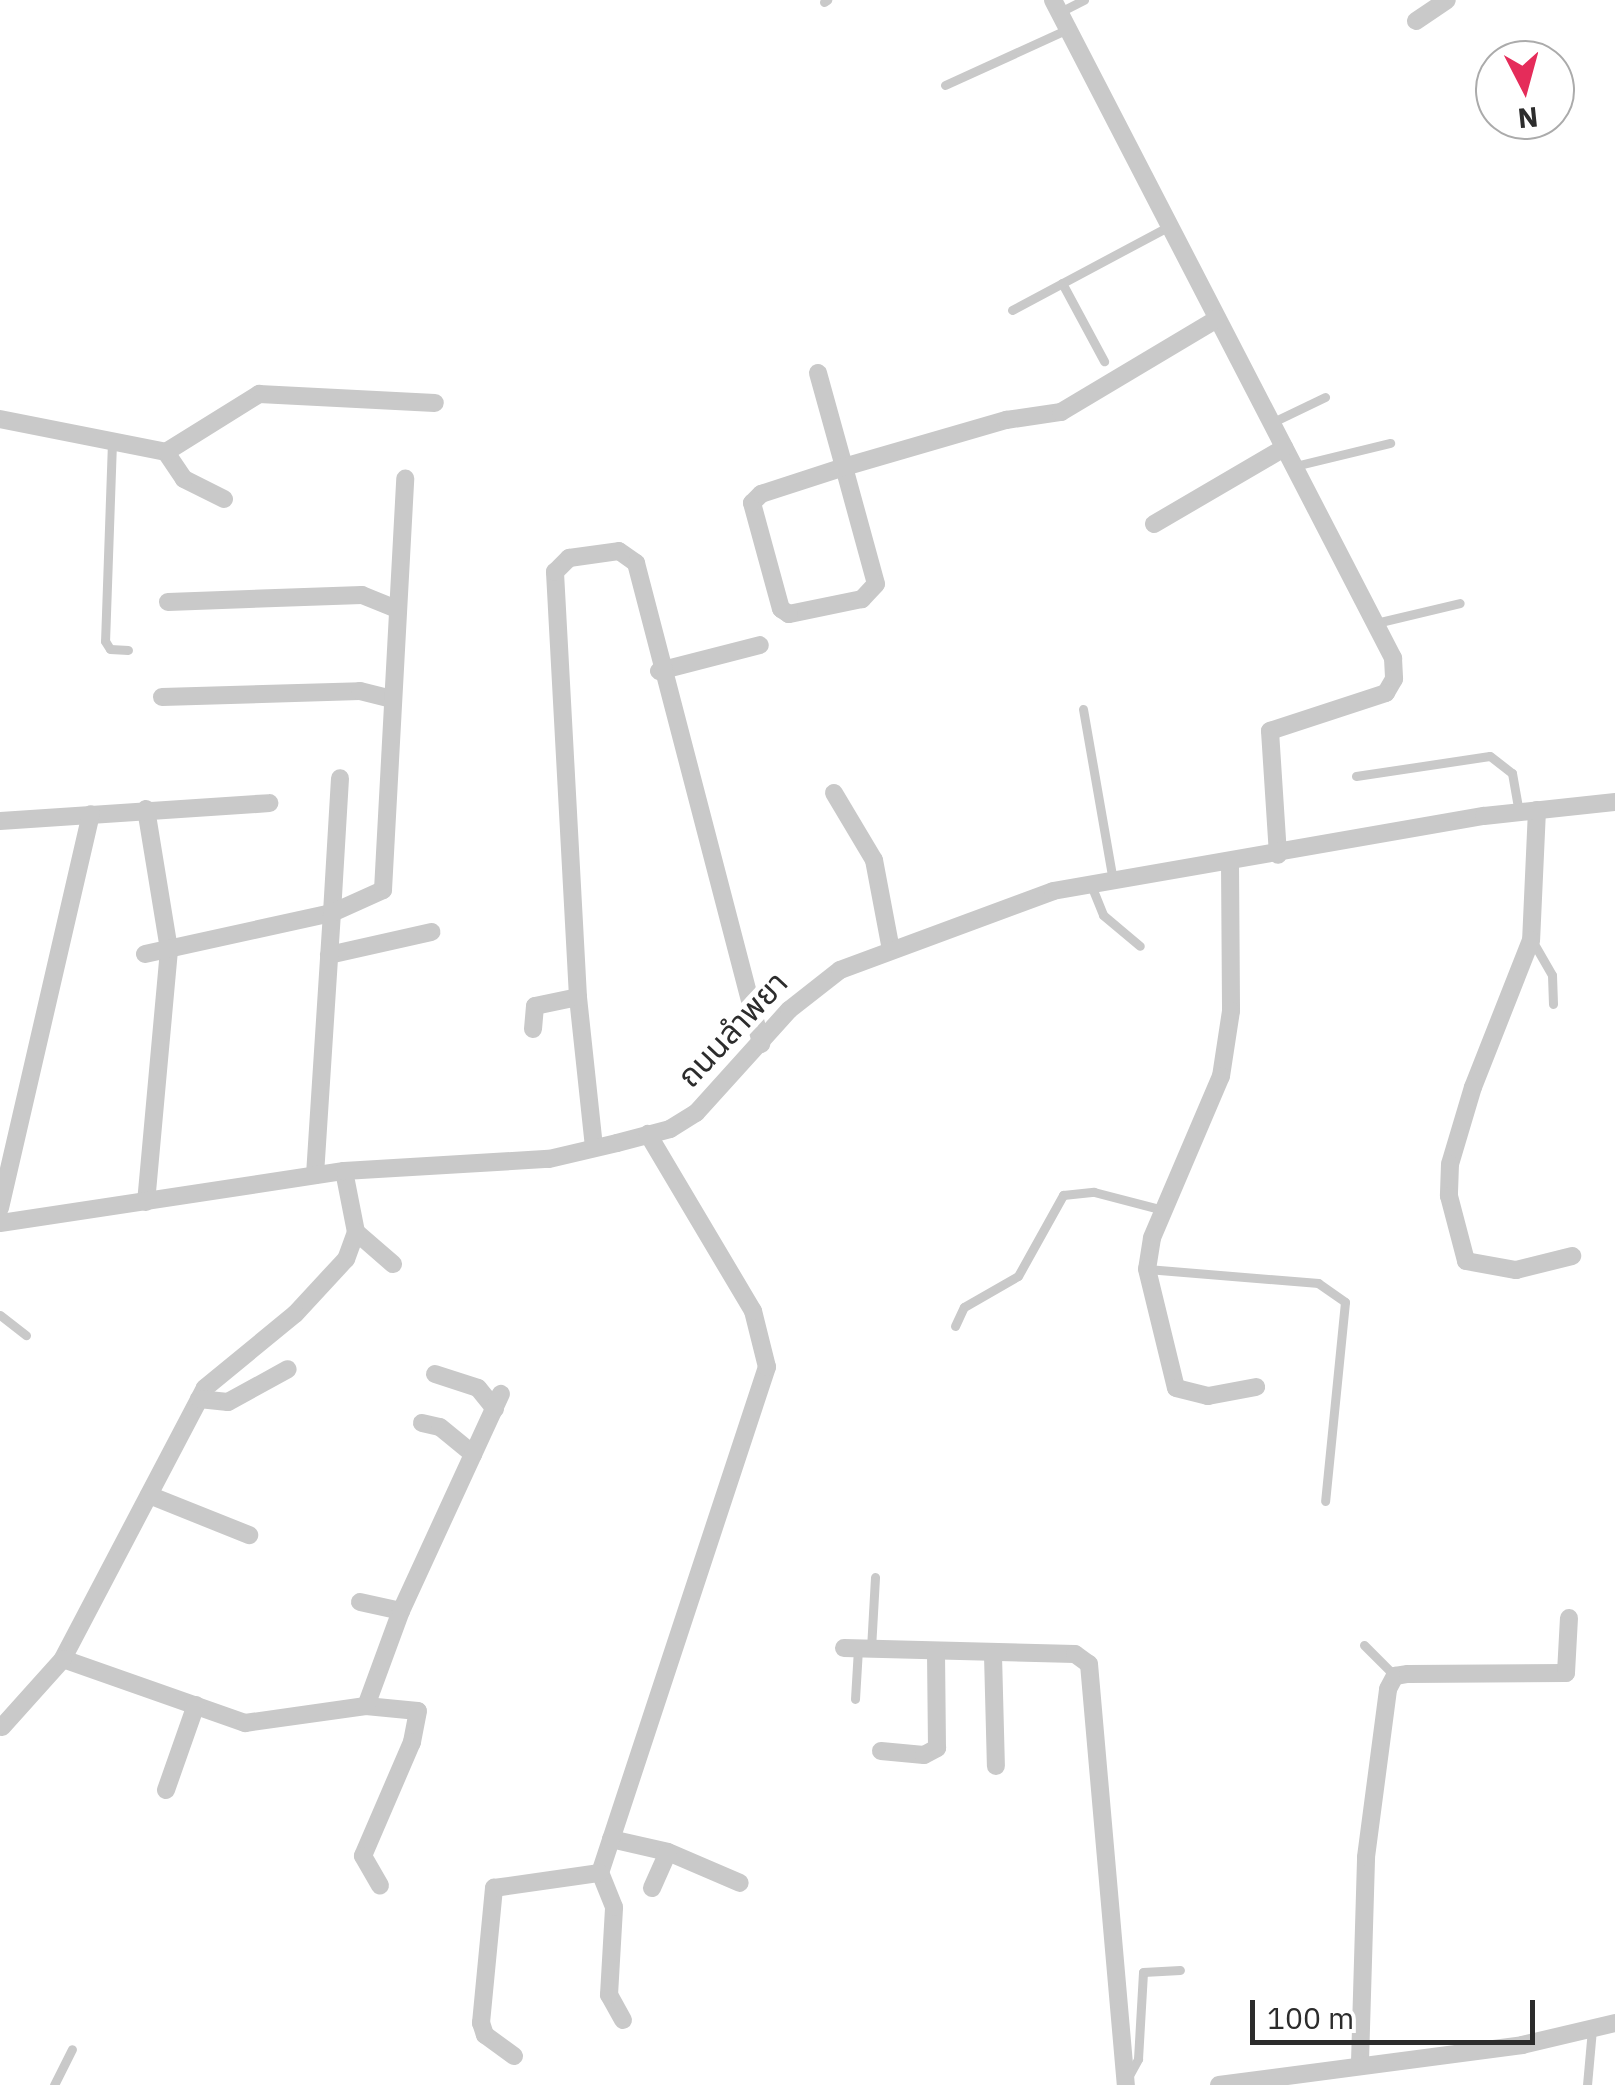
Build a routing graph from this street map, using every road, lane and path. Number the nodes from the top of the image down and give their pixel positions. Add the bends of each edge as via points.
1 (1084, 0) edge
2 (1447, 0) edge
3 (1060, 14) edge
4 (1416, 21) dead end
5 (945, 85) dead end
6 (1168, 226) junction
7 (1062, 284) junction
8 (1012, 310) dead end
9 (1217, 319) junction
10 (1104, 360) dead end
11 (818, 373) dead end
12 (1325, 397) dead end
13 (435, 404) dead end
14 (0, 419) edge
15 (1272, 423) junction
16 (112, 442) junction
17 (1390, 443) dead end
18 (1284, 448) junction
19 (166, 452) junction
20 (1294, 466) junction
21 (844, 468) junction
22 (405, 478) dead end
23 (224, 498) dead end
24 (1154, 524) dead end
25 (168, 602) dead end
26 (1460, 603) dead end
27 (398, 608) junction
28 (1376, 624) junction
29 (760, 645) dead end
30 (128, 650) dead end
31 (660, 670) junction
32 (162, 697) dead end
33 (393, 699) junction
34 (1083, 709) dead end
35 (1356, 776) dead end
36 (340, 778) dead end
37 (834, 792) dead end
38 (1615, 802) edge
39 (268, 803) dead end
40 (146, 809) junction
41 (1528, 811) junction
42 (91, 814) junction
43 (0, 821) edge
44 (1278, 855) junction
45 (1230, 863) junction
46 (1113, 881) junction
47 (1091, 885) junction
48 (332, 914) junction
49 (431, 932) dead end
50 (1531, 940) junction
51 (1140, 946) dead end
52 (169, 950) junction
53 (891, 950) junction
54 (145, 954) dead end
55 (329, 955) junction
56 (578, 998) junction
57 (1554, 1004) dead end
58 (534, 1029) dead end
59 (761, 1044) junction
60 (648, 1134) junction
61 (594, 1147) junction
62 (344, 1171) junction
63 (314, 1175) junction
64 (146, 1202) junction
65 (0, 1208) edge
66 (1166, 1211) junction
67 (0, 1223) edge
68 (356, 1232) junction
69 (1572, 1256) dead end
70 (393, 1264) dead end
71 (1147, 1269) junction
72 (2, 1320) edge
73 (954, 1326) dead end
74 (26, 1335) dead end
75 (288, 1370) dead end
76 (435, 1374) dead end
77 (1256, 1387) dead end
78 (199, 1398) junction
79 (422, 1422) dead end
80 (473, 1454) junction
81 (149, 1495) junction
82 (1325, 1502) dead end
83 (249, 1535) dead end
84 (875, 1578) dead end
85 (360, 1602) dead end
86 (401, 1611) junction
87 (1570, 1618) dead end
88 (1364, 1645) dead end
89 (858, 1649) junction
90 (936, 1652) junction
91 (992, 1656) junction
92 (63, 1659) junction
93 (1395, 1676) junction
94 (854, 1699) dead end
95 (196, 1705) junction
96 (366, 1706) junction
97 (2, 1727) edge
98 (881, 1751) dead end
99 (996, 1766) dead end
100 (166, 1790) dead end
101 (612, 1839) junction
102 (668, 1852) junction
103 (600, 1873) junction
104 (740, 1882) dead end
105 (380, 1885) dead end
106 (652, 1888) dead end
107 (1180, 1970) dead end
108 (623, 2020) dead end
109 (1615, 2023) edge
110 (1592, 2030) junction
111 (72, 2048) dead end
112 (514, 2056) dead end
113 (1360, 2062) junction
114 (1125, 2083) edge
115 (54, 2085) edge
116 (1220, 2085) edge
117 (1588, 2085) edge

1 - 3 lane
2 - 4 street
3 - 5 lane
3 - 6 street
6 - 7 lane
6 - 9 street
7 - 8 lane
7 - 10 lane
9 - 15 street
9 - 21 street via 1060,412 1006,420
11 - 21 street
12 - 15 lane
13 - 19 street via 258,394
14 - 16 street
15 - 18 street
16 - 19 street
16 - 30 lane via 105,641 110,649
17 - 20 lane
18 - 20 street
18 - 24 street
19 - 23 street via 184,480
20 - 28 street
21 - 21 street via 760,494 752,503 782,609 789,614 872,593 876,584
22 - 27 street
25 - 27 street via 362,595
26 - 28 lane
27 - 33 street
28 - 44 street via 1395,668 1386,693 1270,732
29 - 31 street
31 - 56 street via 629,552 560,562 555,572
31 - 59 street
32 - 33 street via 360,692
33 - 48 street via 382,890
34 - 46 lane
35 - 41 lane via 1490,756 1512,773
36 - 48 street
37 - 53 street via 883,885
38 - 41 street, ถนนลำพยา
39 - 40 street
40 - 42 street
40 - 52 street
41 - 44 street, ถนนลำพยา
41 - 50 street
42 - 43 street
42 - 65 street
44 - 45 street, ถนนลำพยา
45 - 46 street, ถนนลำพยา
45 - 66 street via 1227,1045 1221,1076
46 - 47 street, ถนนลำพยา
47 - 51 lane via 1102,915
47 - 53 street, ถนนลำพยา via 1053,891
48 - 52 street
48 - 55 street
49 - 55 street
50 - 57 lane via 1552,975
50 - 69 street via 1473,1087 1450,1164 1449,1196 1466,1261 1516,1270
52 - 54 street
52 - 64 street
53 - 59 street, ถนนลำพยา via 813,986
55 - 63 street
56 - 58 street via 535,1006
56 - 61 street
59 - 60 street, ถนนลำพยา via 696,1113
60 - 61 street, ถนนลำพยา
60 - 101 street via 754,1311 767,1367
61 - 62 street, ถนนลำพยา via 549,1159
62 - 63 street, ถนนลำพยา
62 - 68 street
63 - 64 street, ถนนลำพยา
64 - 67 street, ถนนลำพยา
66 - 71 street
66 - 73 lane via 1094,1192 1062,1195 1018,1276 964,1307
68 - 70 street
68 - 78 street via 330,1280 224,1366
71 - 77 street via 1176,1388 1208,1396
71 - 82 lane via 1318,1283 1345,1302
72 - 74 lane
75 - 78 street via 228,1402
76 - 80 street via 498,1401
78 - 81 street
79 - 80 street via 440,1427
80 - 86 street
81 - 83 street
81 - 92 street
84 - 89 lane
85 - 86 street
86 - 96 street
87 - 93 street via 1566,1674
88 - 93 lane
89 - 90 street
89 - 94 lane
90 - 91 street
90 - 98 street via 936,1748 924,1755
91 - 99 street
91 - 114 street via 1074,1654 1088,1664
92 - 95 street
92 - 97 street
93 - 113 street via 1366,1857
95 - 96 street via 256,1724
95 - 100 street
96 - 105 street via 404,1705 420,1718 363,1856
101 - 102 street
101 - 103 street
102 - 104 street
102 - 106 street
103 - 108 street via 614,1907 610,1995
103 - 112 street via 494,1888 482,2023 485,2035
107 - 114 lane via 1143,1972 1138,2059
109 - 110 street
110 - 113 street
110 - 117 lane
111 - 115 lane
113 - 116 street

